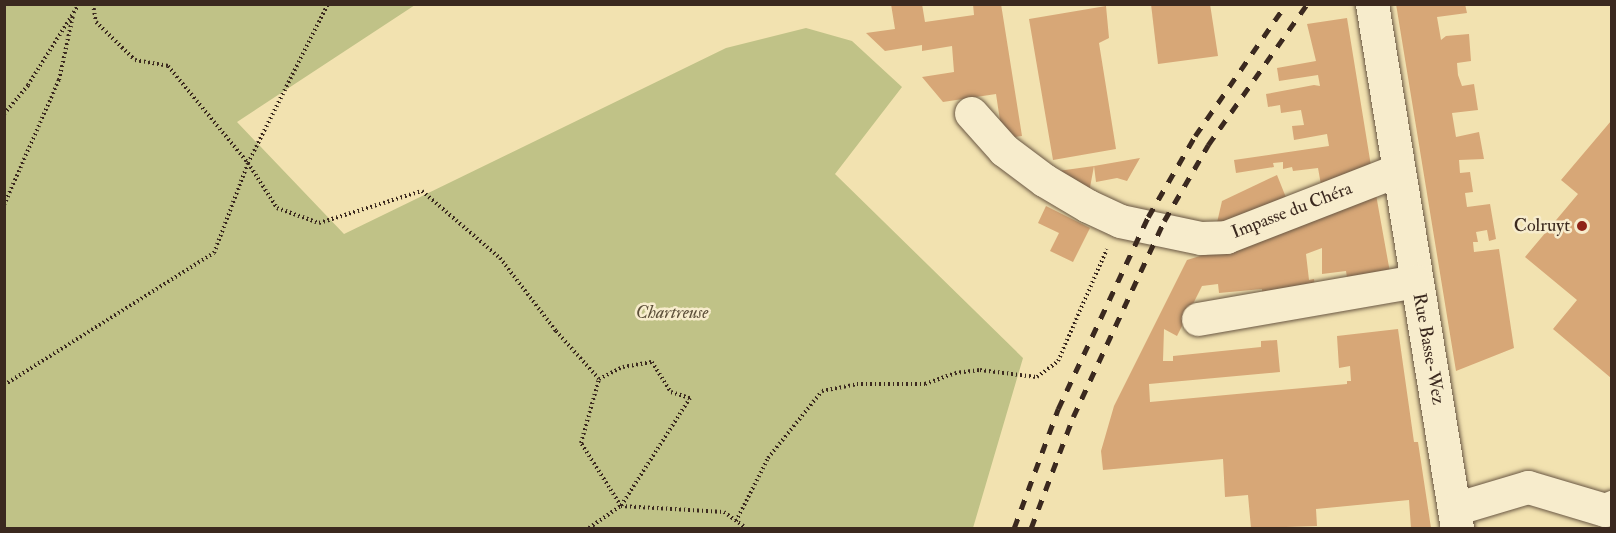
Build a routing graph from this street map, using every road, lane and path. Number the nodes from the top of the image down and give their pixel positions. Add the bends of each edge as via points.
1 (79, 4) edge
2 (93, 4) edge
3 (328, 4) edge
4 (1372, 4) edge
5 (73, 15) junction
6 (971, 113) dead end
7 (4, 114) edge
8 (248, 163) junction
9 (1398, 170) junction
10 (4, 205) edge
11 (1120, 221) junction
12 (1416, 281) junction
13 (1198, 319) dead end
14 (599, 379) junction
15 (4, 385) edge
16 (621, 506) junction
17 (1611, 507) edge
18 (1455, 519) edge
19 (736, 521) junction
20 (589, 528) edge
21 (746, 528) edge

1 - 5 path
2 - 8 path via 96,22 135,60 168,66
3 - 8 path
4 - 9 street, Rue Basse-Wez
5 - 7 path via 28,85
5 - 10 path via 58,80
6 - 11 street, Impasse du Chéra via 1004,150 1044,180
8 - 14 path via 278,208 319,223 422,191 500,258
8 - 15 path via 214,253
9 - 11 street, Impasse du Chéra via 1226,237 1201,238
9 - 12 street, Rue Basse-Wez
11 - 19 path via 1058,361 1037,377 980,370 955,373 925,384 857,384 822,391 768,458
12 - 13 street
12 - 18 street, Rue Basse-Wez
14 - 16 path via 581,443
14 - 16 path via 623,367 652,362 671,392 690,398
16 - 19 path via 724,512
16 - 20 path
17 - 18 street via 1605,510 1528,487
19 - 21 path

